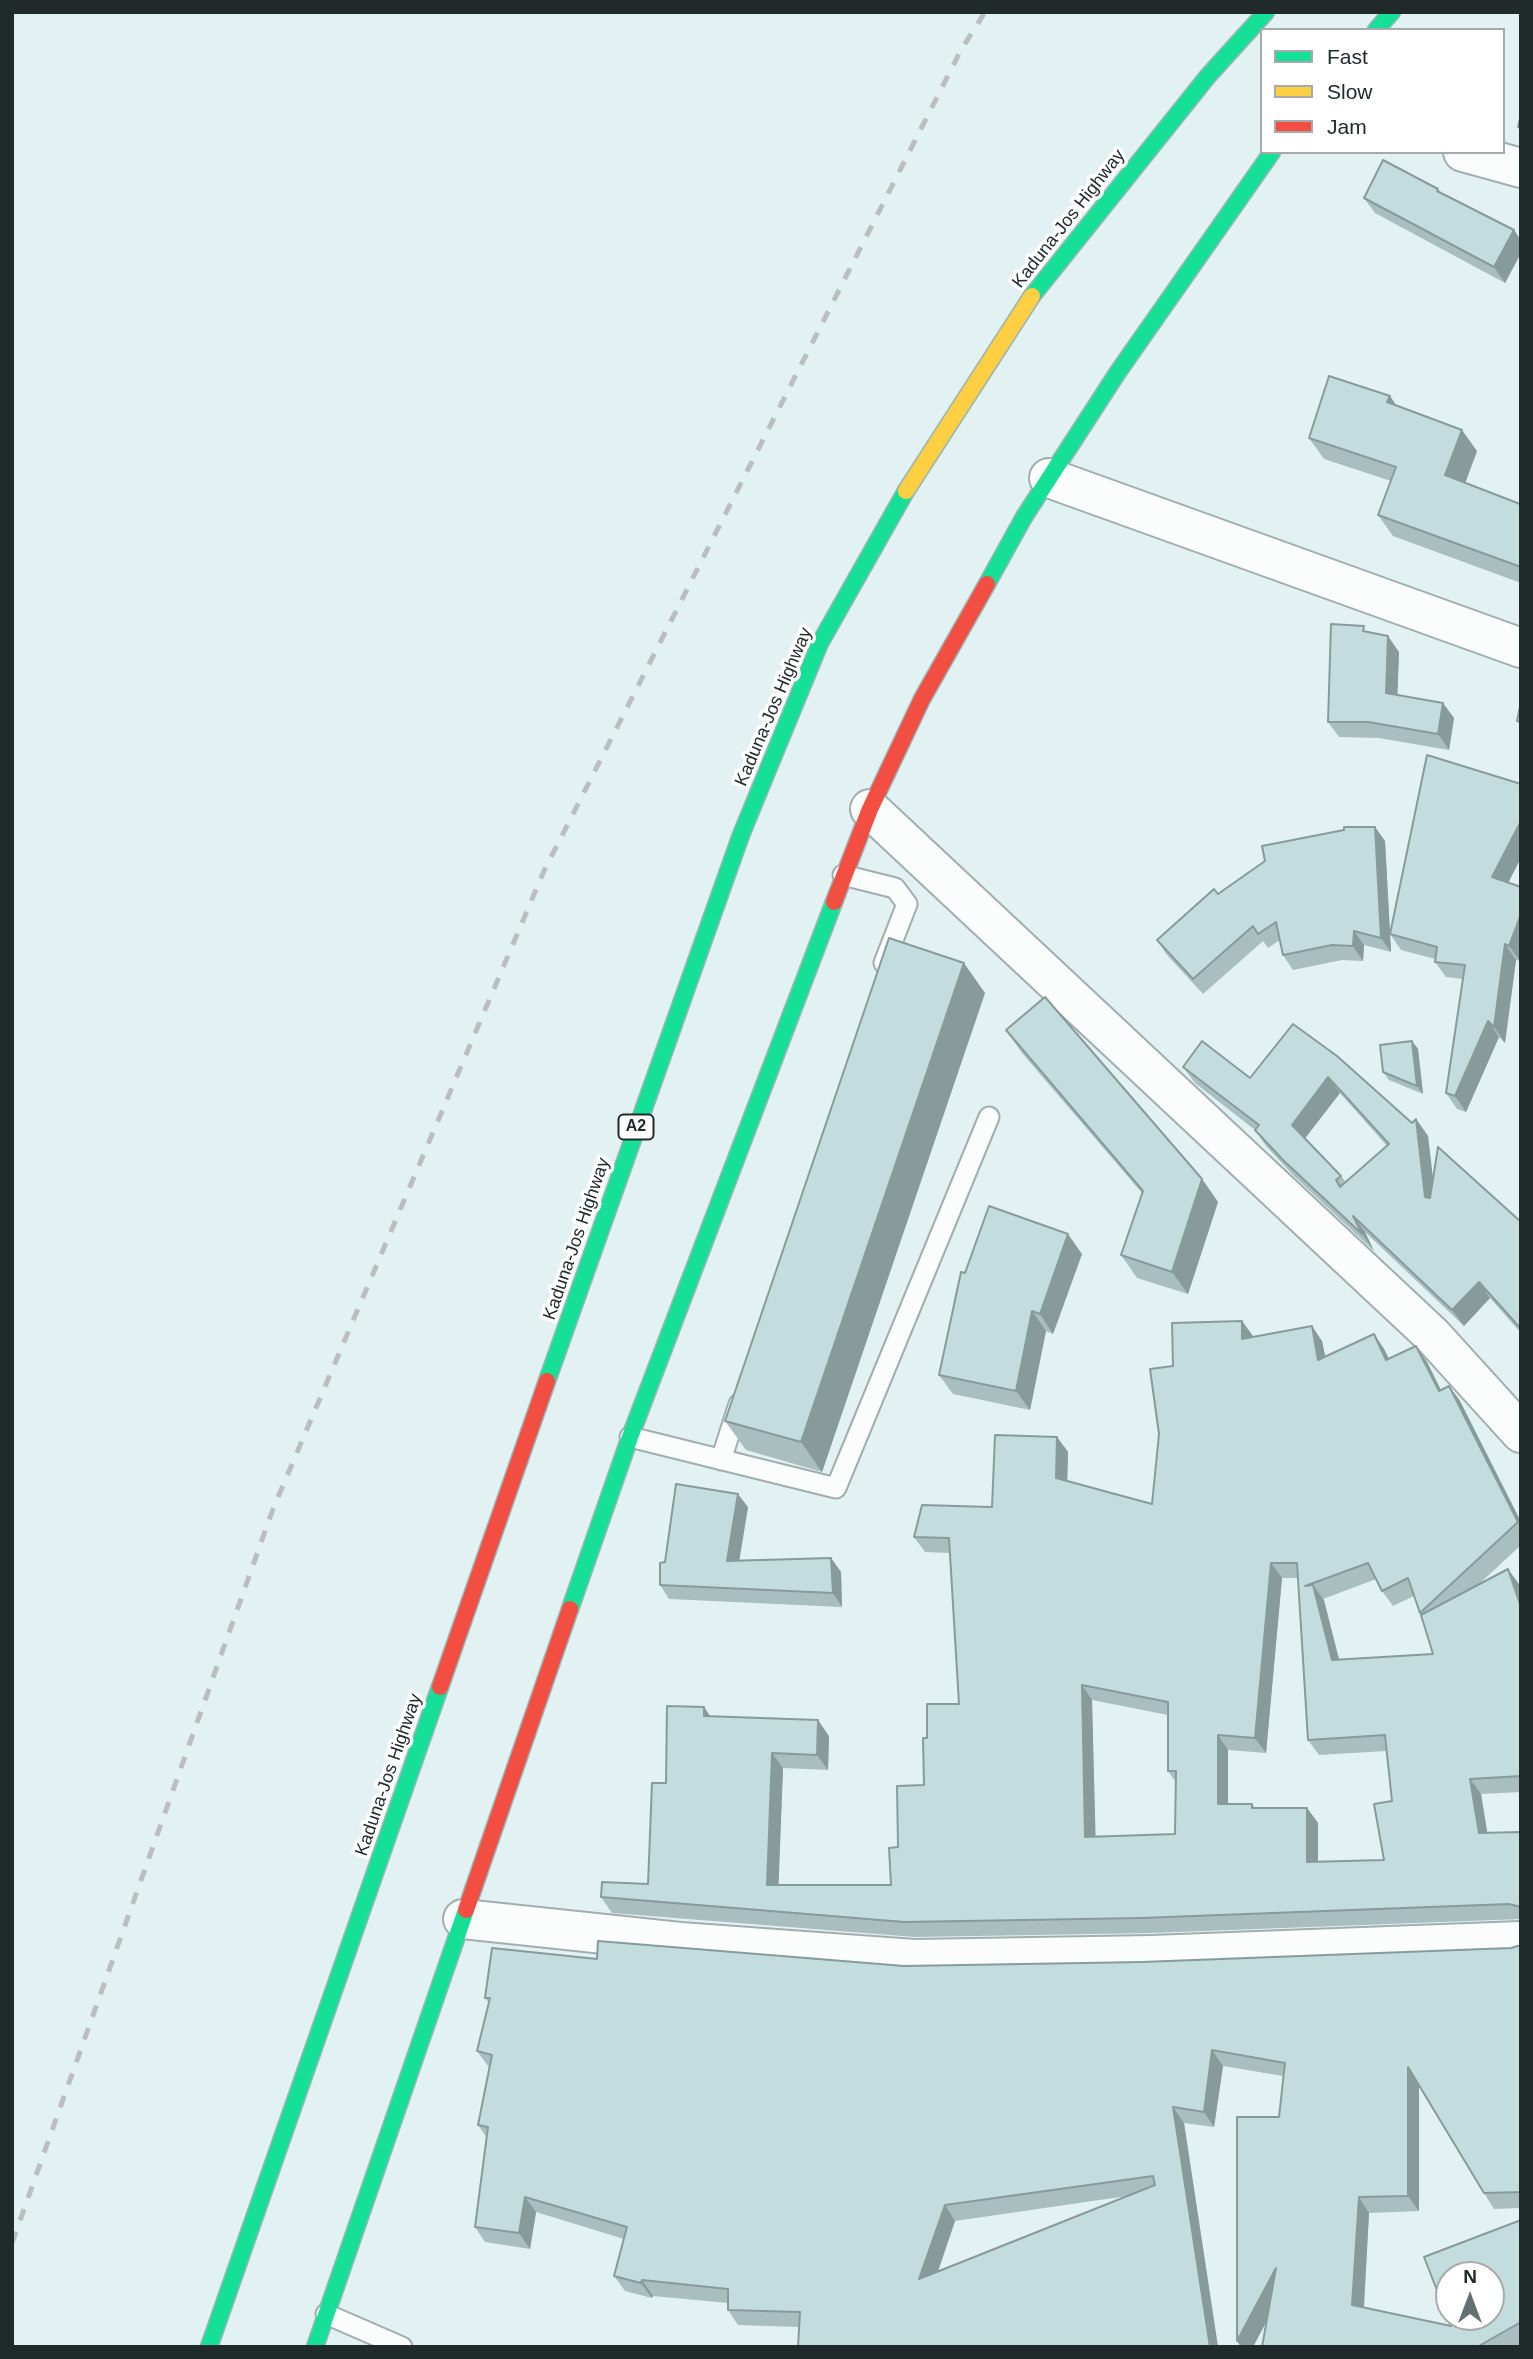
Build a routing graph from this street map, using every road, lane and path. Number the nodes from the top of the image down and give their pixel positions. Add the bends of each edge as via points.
1 (1266, 12) edge
2 (1392, 12) edge
3 (1378, 28) edge
4 (1271, 154) edge
5 (1470, 154) edge
6 (1521, 168) edge
7 (1049, 478) junction
8 (1521, 648) edge
9 (870, 809) junction
10 (843, 875) junction
11 (876, 987) edge
12 (989, 1116) dead end
13 (746, 1383) edge
14 (1521, 1433) edge
15 (630, 1437) junction
16 (721, 1460) junction
17 (463, 1919) junction
18 (1521, 1941) edge
19 (326, 2314) junction
20 (209, 2347) edge
21 (315, 2347) edge
22 (402, 2347) edge

1 - 20 highway, Kaduna-Jos Highway / A2 via 1208,76 1038,287 917,471 820,643 741,835 672,1024
2 - 3 highway
4 - 7 highway
5 - 6 street
7 - 8 street
7 - 9 highway via 922,699
9 - 10 highway
9 - 14 street via 1432,1335
10 - 11 lane via 895,888 906,904
10 - 15 highway
12 - 16 lane via 836,1488
13 - 16 lane
15 - 16 lane
15 - 17 highway
17 - 18 street via 680,1942 914,1959
17 - 19 highway
19 - 21 highway
19 - 22 lane

